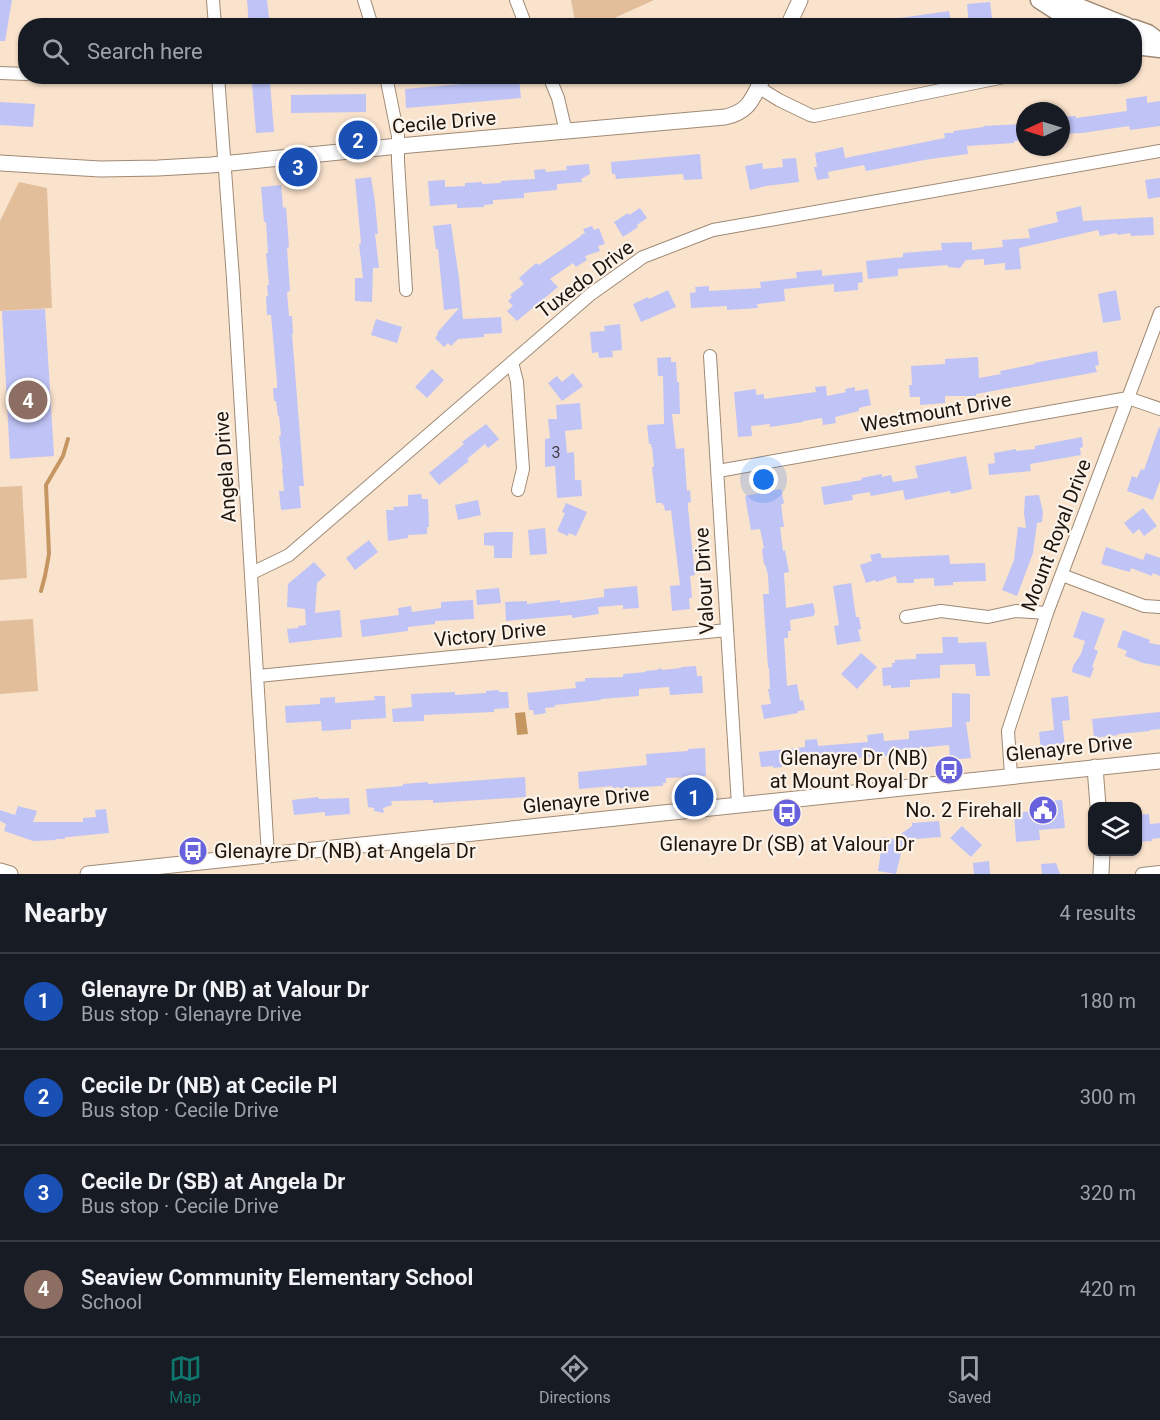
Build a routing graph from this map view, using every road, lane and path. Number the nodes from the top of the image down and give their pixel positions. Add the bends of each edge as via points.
1 (213, 0) edge
2 (364, 0) edge
3 (516, 0) edge
4 (800, 0) edge
5 (1039, 0) edge
6 (1062, 0) edge
7 (214, 18) edge
8 (370, 18) edge
9 (523, 18) edge
10 (792, 18) edge
11 (1070, 18) edge
12 (1107, 18) edge
13 (1142, 31) edge
14 (1160, 42) edge
15 (1142, 47) edge
16 (1160, 49) edge
17 (0, 73) edge
18 (18, 74) edge
19 (219, 84) edge
20 (388, 84) edge
21 (552, 84) edge
22 (760, 84) edge
23 (763, 84) edge
24 (970, 84) edge
25 (566, 132) junction
26 (399, 146) junction
27 (1160, 152) edge
28 (0, 163) edge
29 (224, 164) junction
30 (406, 290) dead end
31 (1160, 313) edge
32 (710, 356) dead end
33 (512, 362) junction
34 (1128, 398) junction
35 (1160, 409) edge
36 (718, 471) junction
37 (518, 490) dead end
38 (252, 573) junction
39 (1062, 575) junction
40 (1160, 607) edge
41 (1047, 614) junction
42 (906, 617) dead end
43 (727, 630) junction
44 (258, 676) junction
45 (1160, 761) edge
46 (1095, 767) junction
47 (1011, 775) junction
48 (1098, 802) edge
49 (738, 804) junction
50 (268, 856) junction
51 (1102, 856) edge
52 (0, 871) edge
53 (1160, 872) edge
54 (10, 874) edge
55 (88, 874) edge
56 (1101, 874) edge
57 (1143, 874) edge

1 - 7 street
2 - 8 street
3 - 9 street
4 - 10 street
5 - 11 main road
6 - 12 main road
13 - 14 main road
15 - 16 main road
17 - 18 street
19 - 29 street, Angela Drive
20 - 26 street
21 - 25 street
22 - 25 street, Cecile Drive via 750,103 734,116
23 - 24 street via 779,100 814,116
25 - 26 street, Cecile Drive
26 - 29 street, Cecile Drive
26 - 30 street
27 - 33 street, Tuxedo Drive via 713,230 643,257 591,294
28 - 29 street, Cecile Drive via 118,169
29 - 38 street, Angela Drive
31 - 34 street, Mount Royal Drive
32 - 36 street, Valour Drive
33 - 37 street via 523,469
33 - 38 street, Tuxedo Drive via 289,555
34 - 35 street, Westmount Drive
34 - 36 street, Westmount Drive
34 - 39 street, Mount Royal Drive
36 - 43 street, Valour Drive
38 - 44 street, Angela Drive
39 - 40 street via 1144,606
39 - 41 street, Mount Royal Drive
41 - 42 street via 1016,611 988,617 941,611
41 - 47 street, Mount Royal Drive via 1008,731
43 - 44 street, Victory Drive
43 - 49 street, Valour Drive
44 - 50 street, Angela Drive
45 - 46 street, Glenayre Drive
46 - 47 street, Glenayre Drive
46 - 48 street
47 - 49 street, Glenayre Drive
49 - 50 street, Glenayre Drive
50 - 55 street, Glenayre Drive
51 - 56 street
52 - 54 street
53 - 57 street

